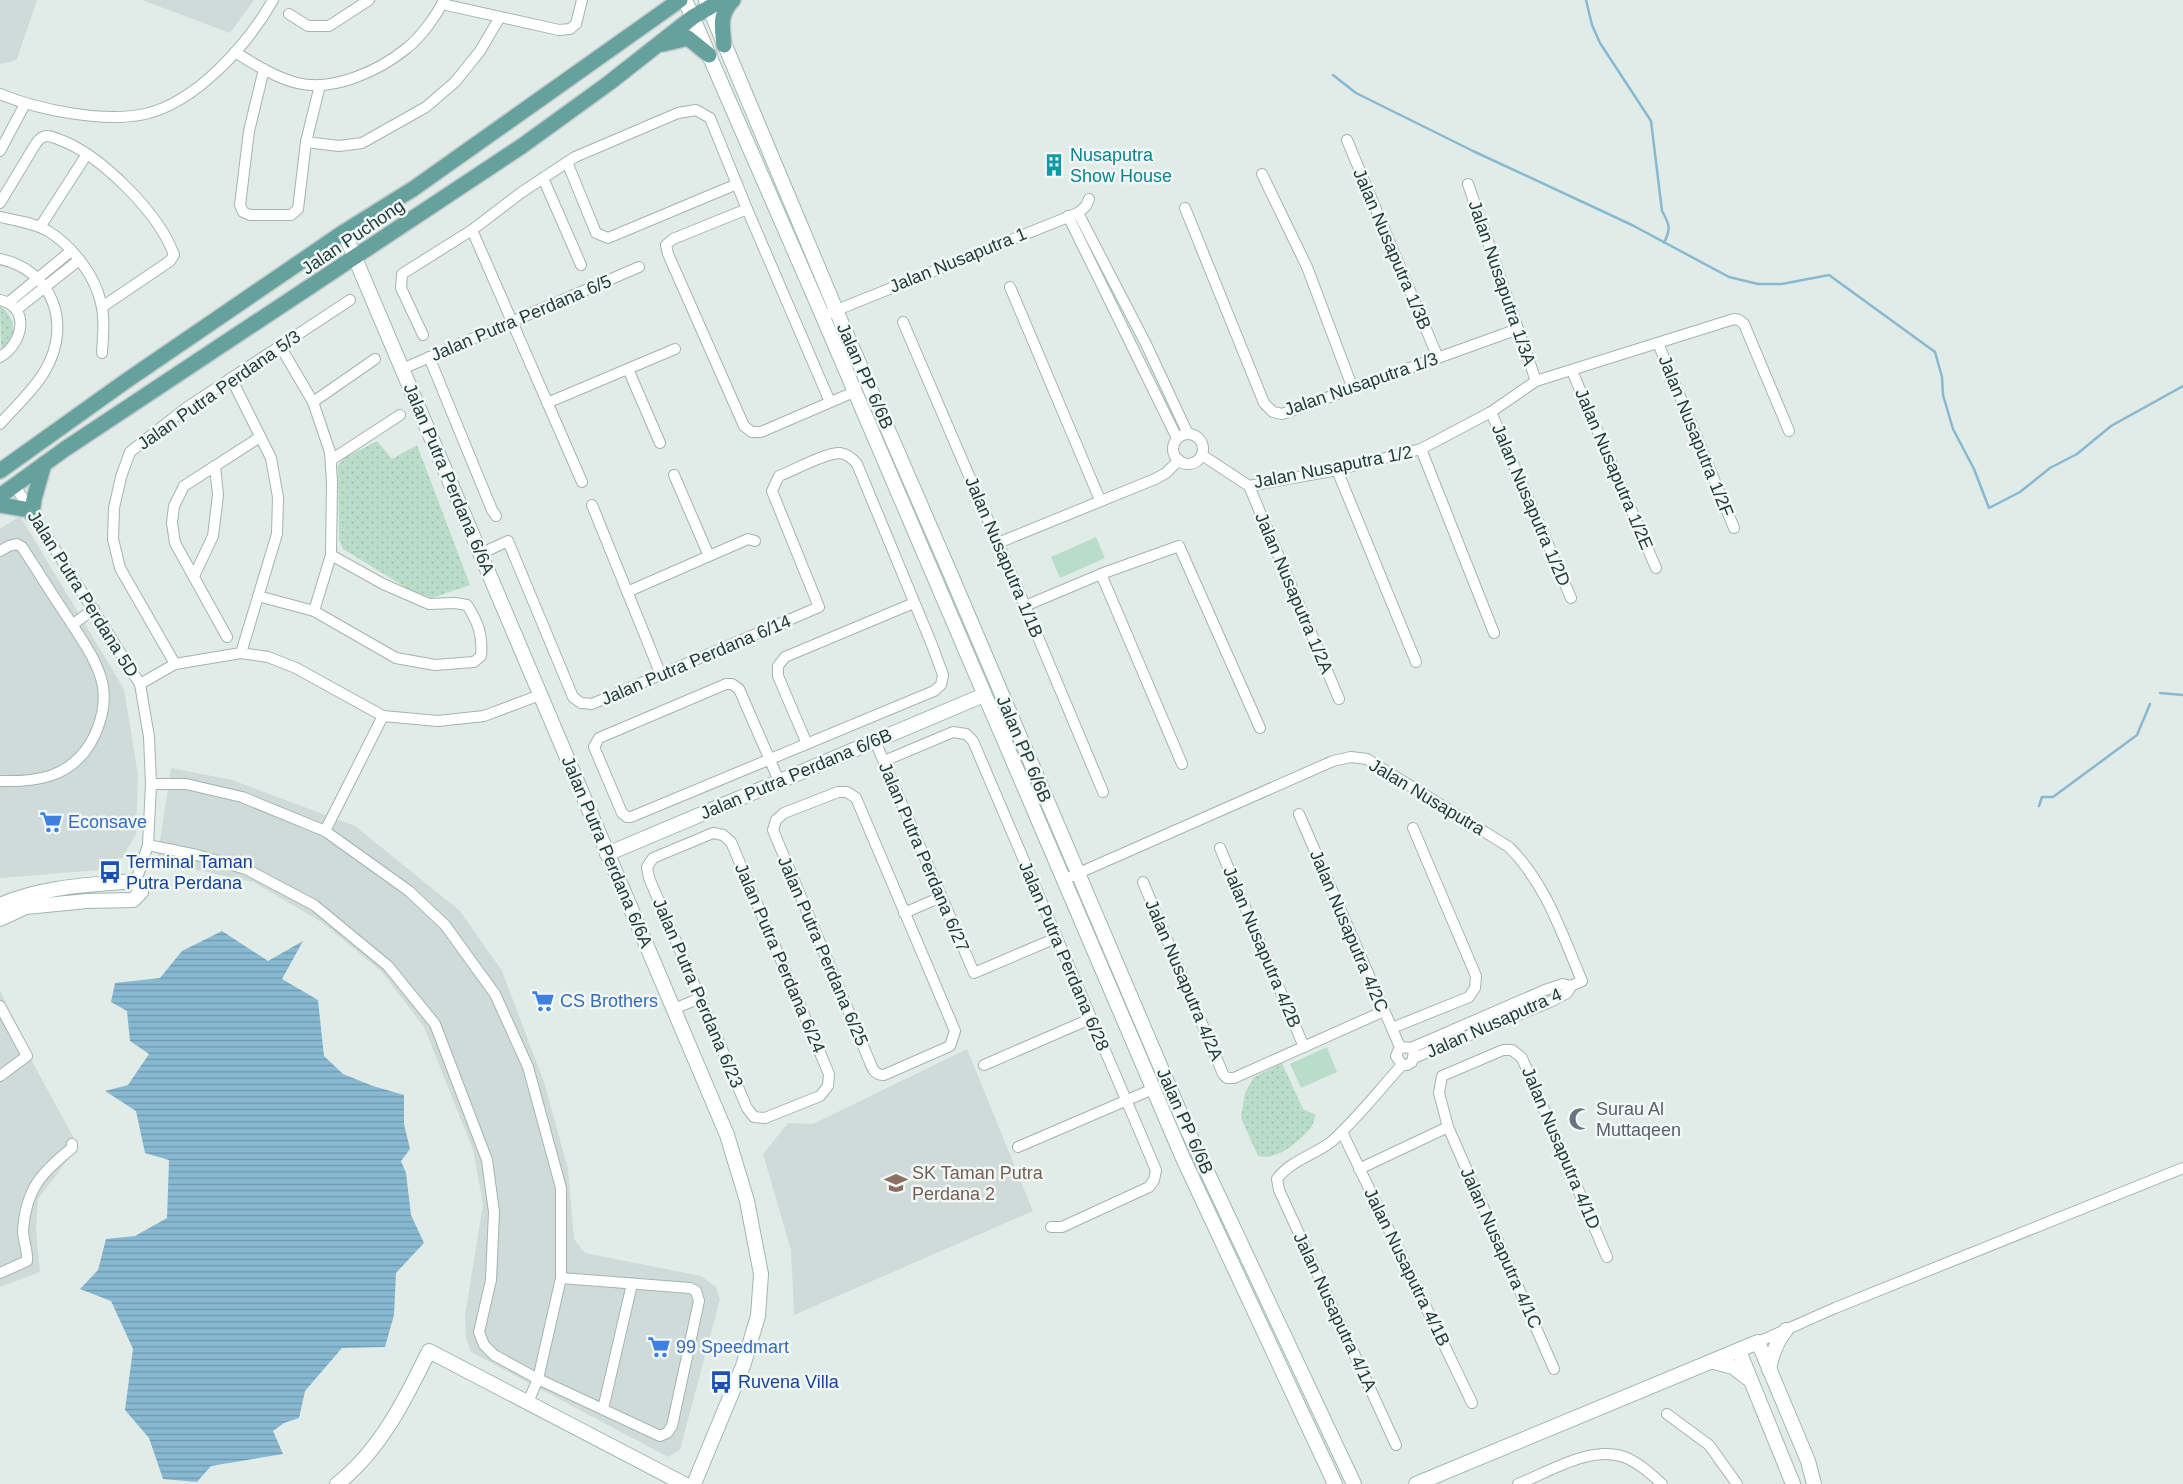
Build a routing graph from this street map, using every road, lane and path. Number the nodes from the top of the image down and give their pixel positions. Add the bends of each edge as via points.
1 (273, 0) edge
2 (369, 0) edge
3 (582, 0) edge
4 (680, 0) edge
5 (685, 0) edge
6 (733, 0) edge
7 (443, 2) edge
8 (712, 2) edge
9 (664, 6) edge
10 (289, 14) dead end
11 (500, 17) junction
12 (693, 17) junction
13 (724, 45) junction
14 (654, 47) junction
15 (235, 52) junction
16 (710, 55) junction
17 (264, 69) junction
18 (320, 85) junction
19 (0, 94) edge
20 (25, 104) junction
21 (1347, 140) dead end
22 (306, 142) junction
23 (0, 151) edge
24 (87, 154) junction
25 (567, 162) junction
26 (1262, 174) dead end
27 (543, 178) junction
28 (737, 184) junction
29 (1468, 184) dead end
30 (1089, 200) dead end
31 (0, 203) edge
32 (1185, 208) dead end
33 (747, 209) junction
34 (1073, 214) junction
35 (0, 217) edge
36 (40, 227) junction
37 (472, 230) junction
38 (344, 232) junction
39 (71, 251) junction
40 (0, 258) edge
41 (355, 258) junction
42 (79, 260) junction
43 (581, 265) dead end
44 (639, 267) dead end
45 (38, 279) junction
46 (46, 286) junction
47 (1010, 287) dead end
48 (350, 300) dead end
49 (9, 304) edge
50 (102, 307) junction
51 (836, 310) junction
52 (822, 316) junction
53 (1132, 316) junction
54 (512, 322) junction
55 (903, 322) dead end
56 (1120, 322) junction
57 (1518, 329) junction
58 (423, 335) dead end
59 (1658, 343) junction
60 (1146, 344) junction
61 (280, 346) junction
62 (675, 348) dead end
63 (1134, 351) junction
64 (102, 352) dead end
65 (0, 357) edge
66 (429, 357) junction
67 (1438, 358) junction
68 (375, 359) dead end
69 (402, 369) junction
70 (628, 369) junction
71 (1572, 371) junction
72 (231, 378) junction
73 (1536, 381) junction
74 (1353, 390) junction
75 (854, 392) junction
76 (313, 402) junction
77 (830, 402) junction
78 (548, 403) junction
79 (1491, 412) junction
80 (400, 415) dead end
81 (0, 424) edge
82 (1789, 431) dead end
83 (1188, 434) junction
84 (49, 437) junction
85 (260, 438) junction
86 (1177, 438) junction
87 (660, 443) dead end
88 (1421, 449) junction
89 (1202, 454) junction
90 (331, 460) junction
91 (1179, 460) junction
92 (44, 464) junction
93 (215, 466) junction
94 (1337, 470) junction
95 (0, 471) edge
96 (674, 475) dead end
97 (0, 481) edge
98 (582, 482) dead end
99 (15, 486) junction
100 (1249, 486) junction
101 (0, 496) edge
102 (1100, 500) junction
103 (0, 505) edge
104 (592, 505) dead end
105 (31, 512) junction
106 (496, 516) dead end
107 (1734, 528) dead end
108 (755, 541) dead end
109 (998, 543) junction
110 (0, 551) edge
111 (480, 554) junction
112 (331, 555) junction
113 (708, 556) junction
114 (1656, 568) dead end
115 (1101, 574) junction
116 (194, 576) junction
117 (627, 592) junction
118 (258, 596) junction
119 (1571, 598) dead end
120 (914, 603) junction
121 (1025, 606) junction
122 (94, 609) junction
123 (314, 611) junction
124 (72, 625) junction
125 (1494, 633) dead end
126 (227, 637) dead end
127 (241, 654) junction
128 (1416, 662) dead end
129 (175, 664) junction
130 (661, 675) junction
131 (140, 684) junction
132 (540, 695) junction
133 (984, 695) junction
134 (1339, 699) dead end
135 (383, 716) junction
136 (1260, 728) dead end
137 (875, 741) junction
138 (808, 744) junction
139 (770, 759) junction
140 (884, 761) junction
141 (1182, 764) dead end
142 (0, 781) edge
143 (779, 781) junction
144 (151, 784) junction
145 (1102, 792) dead end
146 (1299, 814) dead end
147 (1413, 828) dead end
148 (325, 831) junction
149 (148, 845) junction
150 (1220, 848) dead end
151 (607, 854) junction
152 (1077, 874) junction
153 (648, 878) joint
154 (1063, 880) junction
155 (136, 882) junction
156 (1143, 882) dead end
157 (0, 892) edge
158 (21, 896) junction
159 (941, 897) junction
160 (0, 905) edge
161 (904, 913) junction
162 (0, 919) edge
163 (1056, 938) junction
164 (1582, 981) joint
165 (700, 998) junction
166 (0, 1006) edge
167 (674, 1009) junction
168 (1384, 1011) junction
169 (1090, 1019) junction
170 (1392, 1028) junction
171 (1304, 1047) junction
172 (1408, 1051) junction
173 (984, 1065) dead end
174 (1402, 1065) junction
175 (0, 1076) edge
176 (1153, 1089) junction
177 (1125, 1102) junction
178 (747, 1108) joint
179 (1448, 1127) junction
180 (1342, 1132) junction
181 (72, 1144) dead end
182 (1018, 1147) dead end
183 (2183, 1168) edge
184 (1360, 1169) junction
185 (1277, 1179) joint
186 (1051, 1227) dead end
187 (1607, 1257) dead end
188 (0, 1273) edge
189 (560, 1278) junction
190 (632, 1284) junction
191 (1786, 1330) junction
192 (1758, 1342) junction
193 (1739, 1351) junction
194 (1714, 1362) junction
195 (1554, 1369) dead end
196 (1769, 1370) junction
197 (538, 1379) junction
198 (1752, 1382) junction
199 (528, 1402) junction
200 (1472, 1403) dead end
201 (603, 1409) junction
202 (1667, 1414) dead end
203 (1396, 1445) dead end
204 (1351, 1479) edge
205 (1541, 1479) edge
206 (338, 1484) edge
207 (684, 1484) edge
208 (694, 1484) edge
209 (1334, 1484) edge
210 (1361, 1484) edge
211 (1416, 1484) edge
212 (1518, 1484) edge
213 (1662, 1484) edge
214 (1737, 1484) edge
215 (1793, 1484) edge
216 (1814, 1484) edge

1 - 15 street via 262,20
2 - 10 street via 329,26 308,26
3 - 11 street via 576,24 570,29 559,30
4 - 9 main road, Jalan Puchong
5 - 12 street, Jalan PP 6/6B
6 - 13 main road via 722,17
7 - 11 street
7 - 18 street via 408,48 366,73
8 - 12 main road, Jalan Puchong
8 - 13 street, Jalan PP 6/6B
9 - 38 main road, Jalan Puchong via 413,189
11 - 22 street via 462,74 426,108 362,143 339,146
12 - 14 main road, Jalan Puchong
12 - 16 street, Jalan PP 6/6B
13 - 51 street, Jalan PP 6/6B
14 - 16 main road via 688,38
14 - 41 main road, Jalan Puchong via 522,146
15 - 17 street
15 - 20 street via 218,72 196,88 171,104 145,114 87,114
16 - 52 street, Jalan PP 6/6B
17 - 18 street via 298,83
17 - 22 street via 249,131 240,206 243,212 250,215 291,215 298,209
18 - 22 street
19 - 20 street
20 - 23 street
21 - 67 street, Jalan Nusaputra 1/3B
24 - 31 street via 64,141 42,137
24 - 36 street
24 - 50 street via 126,186 145,207 174,255 170,261
25 - 27 street
25 - 28 street via 678,113 696,110 710,118
25 - 28 street via 596,233 608,238
26 - 74 street via 1307,267
27 - 37 street
27 - 43 street
28 - 33 street
29 - 57 street, Jalan Nusaputra 1/3A
30 - 34 street, Jalan Nusaputra 1 via 1086,206
32 - 74 street, Jalan Nusaputra 1/3 via 1268,408 1282,414
33 - 77 street
33 - 77 street via 673,239 666,245 668,254 744,426 752,432 761,432
34 - 51 street, Jalan Nusaputra 1
34 - 53 street
34 - 56 street
35 - 36 street
36 - 39 street
37 - 54 street
37 - 58 street via 402,274 400,288
38 - 41 street, Jalan Putra Perdana 6/6A
38 - 84 main road, Jalan Puchong
39 - 42 street
39 - 45 street
40 - 45 street via 25,268
41 - 69 street, Jalan Putra Perdana 6/6A
41 - 92 main road, Jalan Puchong
42 - 46 street
42 - 50 street via 96,284
44 - 54 street, Jalan Putra Perdana 6/5
45 - 46 street
45 - 49 street
46 - 49 street
46 - 81 street via 55,308 59,332 54,354 46,370
47 - 102 street
48 - 61 street, Jalan Putra Perdana 5/3
49 - 65 street via 20,326 13,348
50 - 64 street
51 - 52 street, Jalan Nusaputra 1
51 - 152 street, Jalan PP 6/6B
52 - 75 street, Jalan PP 6/6B
53 - 56 street
53 - 60 street
54 - 66 street, Jalan Putra Perdana 6/5
54 - 78 street
55 - 109 street, Jalan Nusaputra 1/1B
56 - 63 street
57 - 67 street, Jalan Nusaputra 1/3
57 - 73 street, Jalan Nusaputra 1/3A
59 - 71 street, Jalan Nusaputra 1/2
59 - 82 street, Jalan Nusaputra 1/2 via 1739,320 1744,324
59 - 107 street, Jalan Nusaputra 1/2F
60 - 63 street
60 - 83 street
61 - 72 street, Jalan Putra Perdana 5/3
61 - 76 street
62 - 70 street
63 - 86 street
66 - 69 street, Jalan Putra Perdana 6/5
66 - 106 street
67 - 74 street, Jalan Nusaputra 1/3
68 - 76 street
69 - 111 street, Jalan Putra Perdana 6/6A
70 - 78 street
70 - 87 street
71 - 73 street, Jalan Nusaputra 1/2
71 - 114 street, Jalan Nusaputra 1/2E
72 - 85 street
72 - 129 street, Jalan Putra Perdana 5/3 via 130,452 114,508 113,539 120,568
73 - 79 street, Jalan Nusaputra 1/2
75 - 77 street
75 - 133 street, Jalan PP 6/6B
76 - 90 street
78 - 98 street
79 - 88 street, Jalan Nusaputra 1/2
79 - 119 street, Jalan Nusaputra 1/2D
80 - 90 street
83 - 86 street
83 - 89 street via 1200,440
84 - 95 main road, Jalan Puchong
84 - 99 main road via 44,445 19,464 15,472
85 - 93 street
85 - 118 street via 271,458 278,506 277,534
86 - 91 street via 1173,450
88 - 94 street, Jalan Nusaputra 1/2
88 - 125 street
89 - 91 street via 1192,463
89 - 100 street, Jalan Nusaputra 1/2
90 - 112 street
91 - 102 street via 1155,479
92 - 99 main road, Jalan Puchong
92 - 105 main road
93 - 116 street via 218,495 213,536
93 - 116 street via 184,486 174,506 175,543
94 - 100 street, Jalan Nusaputra 1/2
94 - 128 street
96 - 113 street
97 - 99 main road
99 - 101 main road, Jalan Puchong
99 - 105 street, Jalan Putra Perdana 5D
100 - 134 street, Jalan Nusaputra 1/2A
102 - 109 street
103 - 105 main road
104 - 117 street
105 - 122 street, Jalan Putra Perdana 5D
108 - 113 street via 748,539
109 - 121 street, Jalan Nusaputra 1/1B
110 - 124 street via 17,544 22,547
111 - 130 street, Jalan Putra Perdana 6/14 via 508,541 572,697 581,703 592,704
111 - 132 street, Jalan Putra Perdana 6/6A
112 - 123 street
112 - 123 street via 428,604 467,605 479,624 480,656 474,662 435,665 396,658
113 - 117 street
115 - 121 street
115 - 136 street via 1179,546
115 - 141 street
116 - 126 street
117 - 130 street
118 - 123 street
118 - 127 street
120 - 130 street, Jalan Putra Perdana 6/14 via 857,464 841,453 827,456 779,476 772,491 819,607
120 - 138 street via 942,675 942,684 934,691
120 - 138 street via 785,657 781,662 778,676
121 - 145 street, Jalan Nusaputra 1/1B
122 - 124 street
122 - 131 street, Jalan Putra Perdana 5D
124 - 142 street via 90,651 102,680 103,710 98,730 85,752 63,772 30,781
127 - 129 street
127 - 135 street via 268,657 296,668
129 - 131 street
131 - 144 street, Jalan Putra Perdana 5D via 149,737
132 - 135 street via 484,716 438,721
132 - 151 street, Jalan Putra Perdana 6/6A
133 - 137 street, Jalan Putra Perdana 6/6B
133 - 154 street, Jalan PP 6/6B
135 - 148 street
137 - 140 street, Jalan Putra Perdana 6/27
137 - 143 street, Jalan Putra Perdana 6/6B
138 - 139 street
139 - 139 street via 739,689 732,684 599,738 594,746 622,813 627,817
139 - 143 street
140 - 159 street, Jalan Putra Perdana 6/27
140 - 163 street, Jalan Putra Perdana 6/28 via 953,732 966,734 973,741
143 - 151 street, Jalan Putra Perdana 6/6B
144 - 148 street via 186,784 242,797
144 - 149 street, Jalan Putra Perdana 5D
146 - 168 street, Jalan Nusaputra 4/2C
147 - 170 street via 1476,976 1476,988 1468,997
148 - 189 street via 409,891 438,918 496,994 528,1067 559,1179
149 - 155 street, Jalan Putra Perdana 5D
149 - 197 street via 246,868 314,905 388,966 435,1024 487,1160 494,1212 491,1280 479,1332 484,1345 494,1355
150 - 171 street, Jalan Nusaputra 4/2B
151 - 167 street, Jalan Putra Perdana 6/6A
152 - 154 street, Jalan Nusaputra
152 - 164 street, Jalan Nusaputra via 1333,761 1351,757 1367,759 1509,848 1526,865 1539,885
152 - 204 street, Jalan PP 6/6B via 1187,1129
153 - 165 street, Jalan Putra Perdana 6/23
153 - 178 street, Jalan Putra Perdana 6/24 via 647,867 654,858 713,833 723,835 731,842 829,1074 828,1086 820,1096 765,1118 754,1116
154 - 176 street, Jalan PP 6/6B
155 - 158 street via 58,888
155 - 162 street via 141,892 133,900 26,908
156 - 171 street, Jalan Nusaputra 4/2A via 1223,1074 1234,1078
157 - 158 street
158 - 160 street
159 - 161 street
159 - 163 street, Jalan Putra Perdana 6/27 via 974,973
161 - 161 street, Jalan Putra Perdana 6/25 via 856,798 847,792 838,792 784,813 776,820 773,830 878,1075 950,1046 954,1039 952,1023
163 - 169 street, Jalan Putra Perdana 6/28
164 - 172 street, Jalan Nusaputra 4 via 1545,990
165 - 167 street
165 - 178 street, Jalan Putra Perdana 6/23
166 - 175 street via 27,1056
167 - 208 street, Jalan Putra Perdana 6/6A via 739,1170 761,1274 758,1316 743,1366
168 - 170 street, Jalan Nusaputra 4/2C
168 - 171 street
169 - 173 street
169 - 177 street, Jalan Putra Perdana 6/28
170 - 172 street, Jalan Nusaputra 4/2C
172 - 174 street, Jalan Nusaputra 4 via 1407,1065
172 - 174 street, Jalan Nusaputra 4/2C via 1396,1056
174 - 180 street, Jalan Nusaputra 4
176 - 177 street
176 - 209 street, Jalan PP 6/6B
177 - 182 street
177 - 186 street, Jalan Putra Perdana 6/28 via 1156,1170 1154,1180 1149,1187 1062,1227
179 - 184 street
179 - 187 street, Jalan Nusaputra 4/1D via 1439,1093 1442,1076 1503,1050 1517,1053 1522,1058
179 - 195 street, Jalan Nusaputra 4/1C
180 - 184 street, Jalan Nusaputra 4/1B
180 - 185 street, Jalan Nusaputra 4 via 1323,1148 1286,1169
181 - 188 street via 72,1148 48,1167 30,1194 23,1231 27,1261
183 - 191 street
184 - 200 street, Jalan Nusaputra 4/1B
185 - 203 street, Jalan Nusaputra 4/1A via 1283,1199
189 - 190 street
189 - 197 street
190 - 201 street
190 - 201 street via 690,1288 696,1291 699,1301 672,1426 660,1436
191 - 192 street
191 - 196 street via 1772,1353
192 - 193 street
192 - 196 street
193 - 194 street
193 - 198 street
194 - 198 street via 1733,1367
194 - 211 street
196 - 216 street via 1808,1461
197 - 199 street
197 - 201 street
198 - 215 street
199 - 206 street via 429,1351 408,1394 382,1435 354,1472
199 - 207 street
202 - 214 street via 1709,1446
204 - 210 street
205 - 212 street
205 - 213 street via 1592,1454 1624,1457

